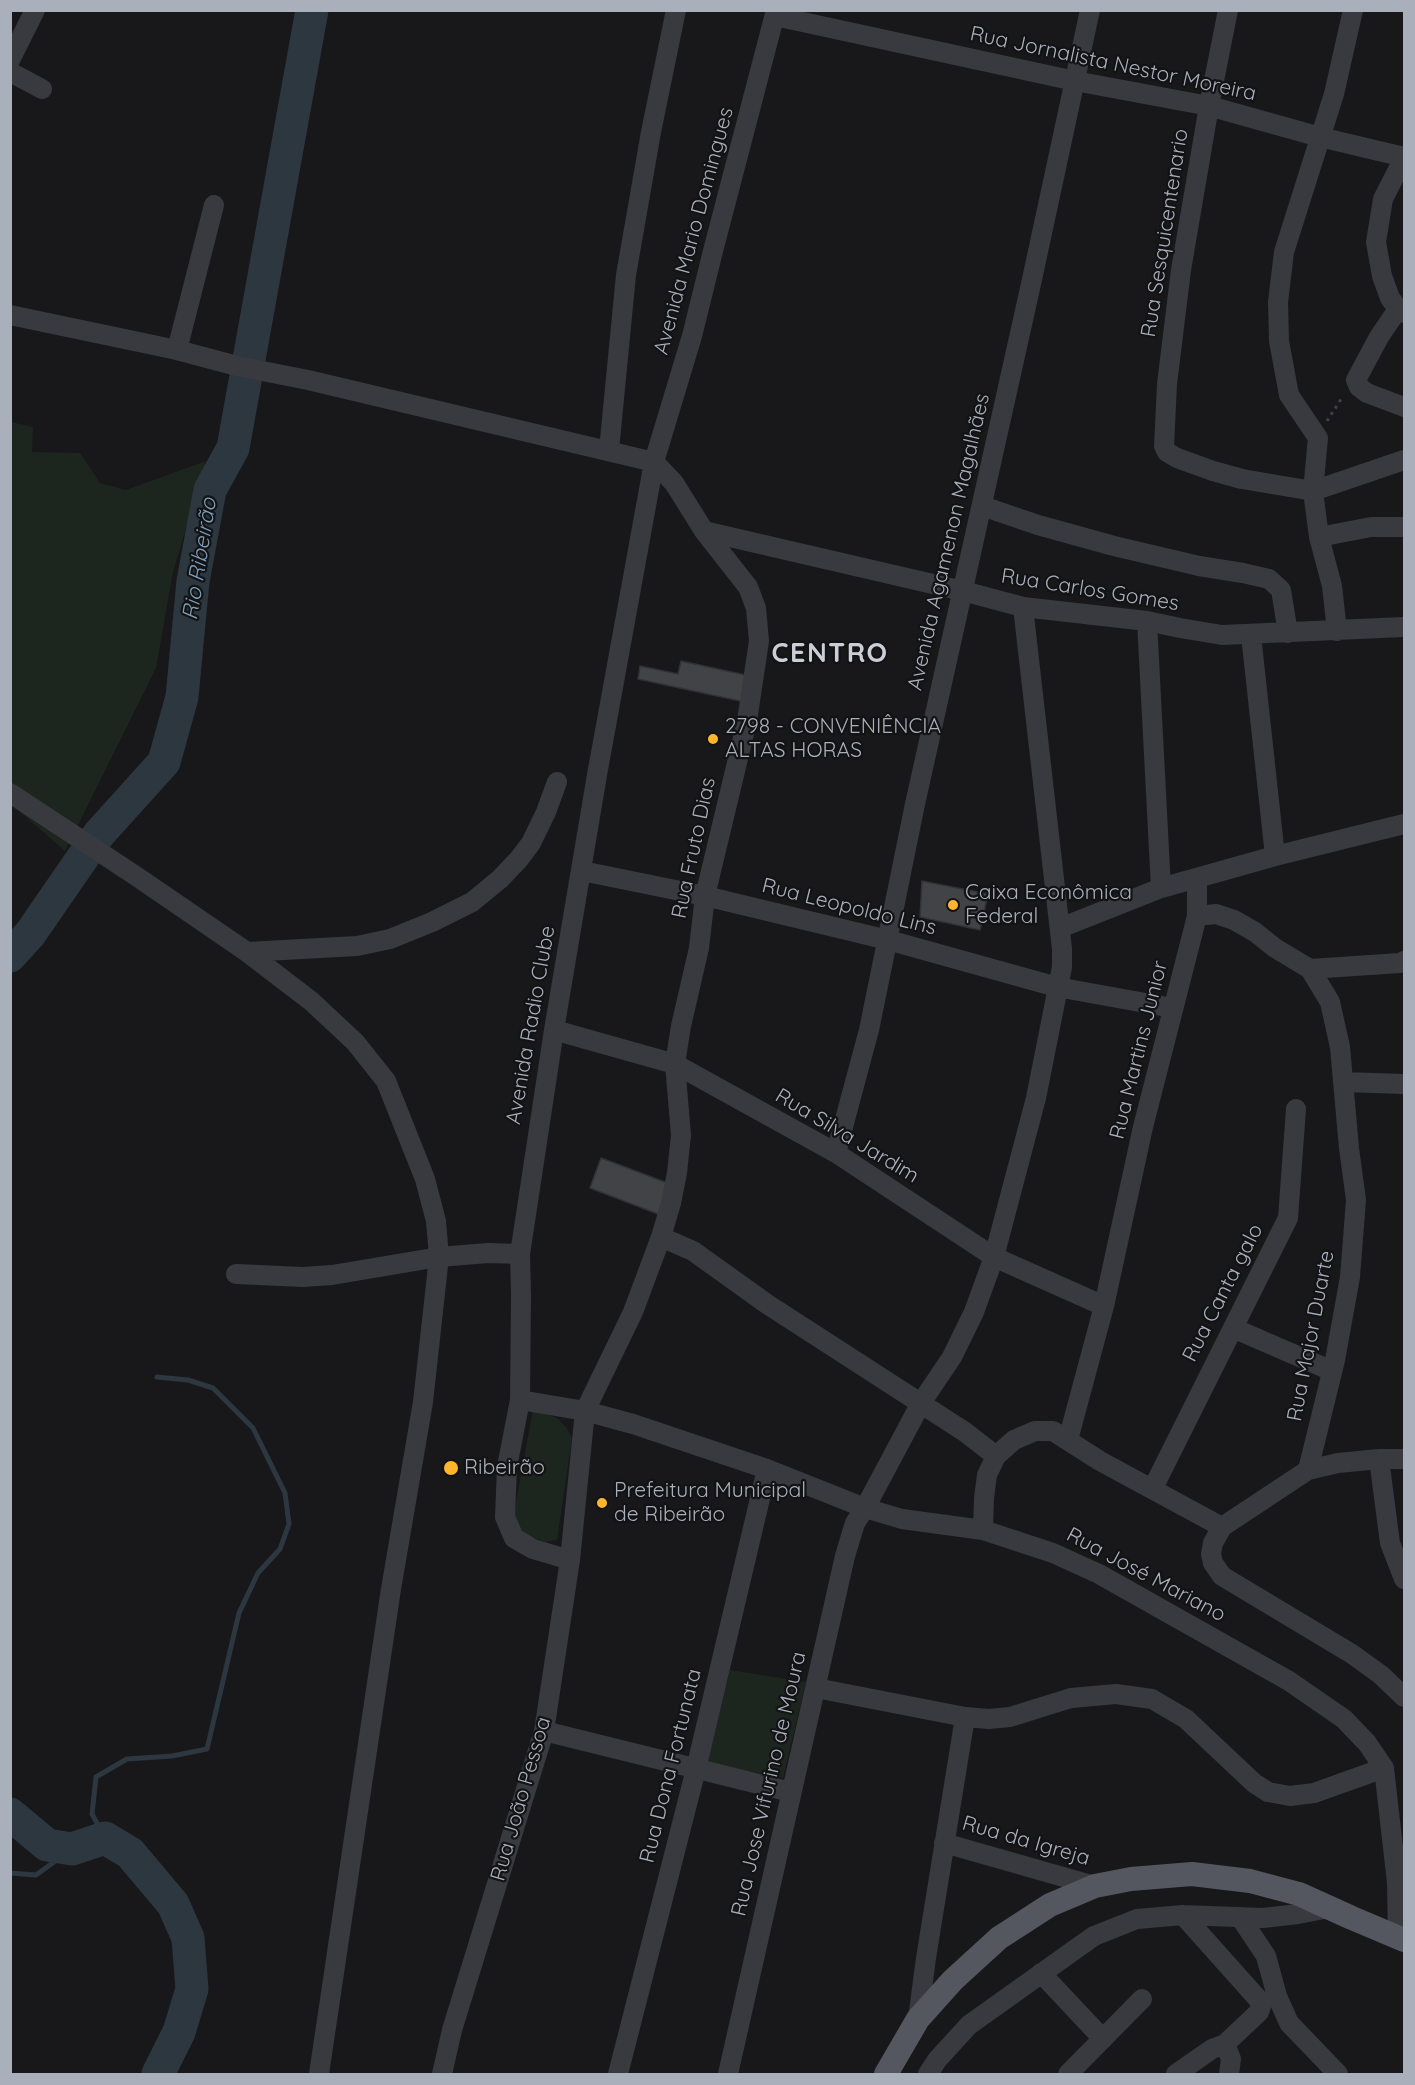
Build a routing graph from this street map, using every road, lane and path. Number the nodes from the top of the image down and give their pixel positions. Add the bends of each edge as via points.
1 (34, 10) edge
2 (676, 10) edge
3 (1090, 10) edge
4 (1228, 10) edge
5 (1353, 10) edge
6 (776, 13) edge
7 (10, 60) edge
8 (10, 72) edge
9 (1075, 81) junction
10 (42, 89) dead end
11 (1209, 106) junction
12 (1320, 137) junction
13 (1404, 158) edge
14 (214, 205) dead end
15 (1401, 311) edge
16 (10, 315) edge
17 (177, 350) junction
18 (1356, 380) junction
19 (1404, 406) edge
20 (1318, 438) junction
21 (609, 450) junction
22 (1404, 460) edge
23 (654, 462) junction
24 (1313, 491) junction
25 (982, 506) junction
26 (1404, 527) edge
27 (704, 531) junction
28 (1319, 537) junction
29 (963, 591) junction
30 (1023, 608) junction
31 (1147, 621) junction
32 (1404, 627) edge
33 (1336, 631) junction
34 (1288, 633) junction
35 (1251, 635) junction
36 (557, 782) dead end
37 (10, 793) edge
38 (1404, 824) edge
39 (1275, 856) junction
40 (582, 871) junction
41 (1197, 879) junction
42 (1161, 888) junction
43 (705, 896) junction
44 (1197, 916) junction
45 (1060, 928) junction
46 (888, 940) junction
47 (247, 952) junction
48 (1403, 963) edge
49 (1310, 969) junction
50 (1057, 987) junction
51 (1173, 1008) junction
52 (554, 1030) junction
53 (675, 1064) junction
54 (1343, 1082) junction
55 (1404, 1084) edge
56 (1296, 1109) dead end
57 (836, 1153) junction
58 (661, 1237) junction
59 (520, 1254) junction
60 (439, 1257) junction
61 (994, 1257) junction
62 (236, 1274) dead end
63 (1104, 1306) junction
64 (1233, 1328) junction
65 (1332, 1371) junction
66 (520, 1400) junction
67 (921, 1403) junction
68 (585, 1411) junction
69 (1068, 1440) junction
70 (996, 1456) junction
71 (1379, 1459) junction
72 (1404, 1459) edge
73 (767, 1469) junction
74 (1308, 1470) junction
75 (1153, 1488) junction
76 (865, 1508) junction
77 (1222, 1527) junction
78 (983, 1530) junction
79 (570, 1560) junction
80 (1404, 1579) edge
81 (816, 1688) junction
82 (1404, 1697) edge
83 (965, 1717) junction
84 (544, 1731) junction
85 (1384, 1768) junction
86 (696, 1769) junction
87 (791, 1792) junction
88 (944, 1843) junction
89 (1095, 1886) junction
90 (1329, 1908) junction
91 (1183, 1915) junction
92 (1240, 1917) junction
93 (1401, 1938) edge
94 (1041, 1973) junction
95 (1142, 1999) dead end
96 (918, 2019) junction
97 (1104, 2039) junction
98 (1226, 2044) junction
99 (319, 2074) edge
100 (442, 2074) edge
101 (618, 2074) edge
102 (728, 2074) edge
103 (886, 2074) edge
104 (928, 2074) edge
105 (1068, 2074) edge
106 (1176, 2074) edge
107 (1229, 2074) edge
108 (1338, 2074) edge

1 - 7 street
2 - 21 street via 626,274
3 - 9 street, Avenida Agamenon Magalhães
4 - 11 street, Rua Sesquicentenario
5 - 12 street
6 - 9 street, Rua Jornalista Nestor Moreira
6 - 23 street, Avenida Mario Domingues via 692,336
8 - 10 street
9 - 11 street, Rua Jornalista Nestor Moreira
9 - 25 street, Avenida Agamenon Magalhães
11 - 12 street, Rua Jornalista Nestor Moreira
11 - 24 street, Rua Sesquicentenario via 1181,270 1164,446 1177,458 1242,479
12 - 13 street, Rua Jornalista Nestor Moreira
12 - 20 street via 1284,252 1278,302 1289,395
13 - 15 street via 1383,199 1376,242 1382,276 1390,298
14 - 17 street
15 - 18 street via 1379,337
16 - 17 street
17 - 21 street
18 - 19 street via 1367,393
18 - 20 path via 1334,407
20 - 24 street
21 - 23 street
22 - 24 street
23 - 27 street, Rua Fruto Dias via 674,483
23 - 40 street, Avenida Radio Clube
24 - 28 street
25 - 29 street, Avenida Agamenon Magalhães
25 - 34 street via 1114,546 1269,579 1281,590
26 - 28 street via 1371,527
27 - 29 street, Rua Carlos Gomes
27 - 43 street, Rua Fruto Dias via 748,587 756,608 759,641 747,721
28 - 33 street via 1332,586
29 - 30 street, Rua Carlos Gomes
29 - 46 street, Avenida Agamenon Magalhães
30 - 31 street, Rua Carlos Gomes
30 - 45 street, Rua Jose Vifurino de Moura
31 - 35 street, Rua Carlos Gomes via 1221,635
31 - 42 street
32 - 33 street, Rua Carlos Gomes
33 - 34 street, Rua Carlos Gomes
34 - 35 street, Rua Carlos Gomes
35 - 39 street
36 - 47 street via 531,843 500,879 472,902 390,939 357,946
37 - 47 street
38 - 39 street
39 - 41 street
40 - 43 street, Rua Leopoldo Lins
40 - 52 street, Avenida Radio Clube
41 - 42 street
41 - 44 street, Rua Martins Junior
42 - 45 street
43 - 46 street, Rua Leopoldo Lins
43 - 53 street, Rua Fruto Dias via 699,948
44 - 49 street, Rua Major Duarte via 1216,914 1234,920
44 - 51 street, Rua Martins Junior
45 - 50 street, Rua Jose Vifurino de Moura via 1062,968
46 - 50 street, Rua Leopoldo Lins
46 - 57 street, Avenida Agamenon Magalhães
47 - 60 street via 311,1001 355,1042 386,1081 425,1179 436,1221
48 - 49 street
49 - 54 street, Rua Major Duarte via 1330,1002
50 - 51 street, Rua Leopoldo Lins
50 - 61 street, Rua Jose Vifurino de Moura via 1036,1098
51 - 63 street, Rua Martins Junior
52 - 53 street, Rua Silva Jardim
52 - 59 street, Avenida Radio Clube
53 - 57 street, Rua Silva Jardim
53 - 58 street, Rua Fruto Dias via 681,1135 677,1173
54 - 55 street
54 - 65 street, Rua Major Duarte via 1356,1200 1350,1277
56 - 64 street, Rua Canta galo via 1288,1218
57 - 61 street, Rua Silva Jardim
58 - 67 street via 693,1251 767,1304
58 - 68 street, Rua Fruto Dias via 633,1312
59 - 60 street
59 - 66 street, Avenida Radio Clube
60 - 62 street via 332,1275
60 - 99 street via 423,1402 391,1589
61 - 63 street, Rua Silva Jardim
61 - 67 street, Rua Jose Vifurino de Moura via 952,1357
63 - 69 street, Rua Martins Junior
64 - 65 street
64 - 75 street, Rua Canta galo
65 - 74 street, Rua Major Duarte
66 - 68 street, Rua José Mariano
66 - 79 street, Avenida Radio Clube via 507,1467 505,1517 514,1538 533,1549
67 - 70 street
67 - 76 street, Rua Jose Vifurino de Moura
68 - 73 street, Rua José Mariano
68 - 79 street, Rua João Pessoa
69 - 70 street via 1053,1431 1035,1431 1014,1440
69 - 75 street
70 - 78 street via 987,1475
71 - 72 street
71 - 74 street
71 - 80 street via 1390,1543
73 - 76 street, Rua José Mariano
73 - 86 street, Rua Dona Fortunata
74 - 77 street
75 - 77 street
76 - 78 street, Rua José Mariano via 902,1519
76 - 81 street, Rua Jose Vifurino de Moura via 855,1523 845,1556
77 - 82 street via 1211,1554 1222,1576 1352,1654
78 - 85 street, Rua José Mariano via 1053,1553 1099,1574 1289,1681 1344,1719
79 - 84 street, Rua João Pessoa
81 - 83 street
81 - 87 street, Rua Jose Vifurino de Moura
83 - 85 street via 1010,1717 1071,1698 1116,1694 1152,1699 1186,1719 1268,1792 1290,1796 1314,1793
83 - 88 street
84 - 86 street
84 - 100 street, Rua João Pessoa
85 - 93 street, Rua José Mariano
86 - 87 street
86 - 101 street, Rua Dona Fortunata
87 - 102 street, Rua Jose Vifurino de Moura
88 - 89 street, Rua da Igreja
88 - 96 street
89 - 90 main road via 1192,1874 1250,1881 1299,1894
89 - 96 main road via 1050,1905 999,1938
90 - 92 street via 1263,1918
90 - 93 main road
91 - 92 street
91 - 94 street via 1137,1919 1094,1936
91 - 98 street via 1261,2006
92 - 108 street via 1266,1956 1288,2023
94 - 97 street
94 - 104 street via 969,2025
95 - 97 street
96 - 103 main road
97 - 105 street
98 - 106 street
98 - 107 street via 1231,2059

